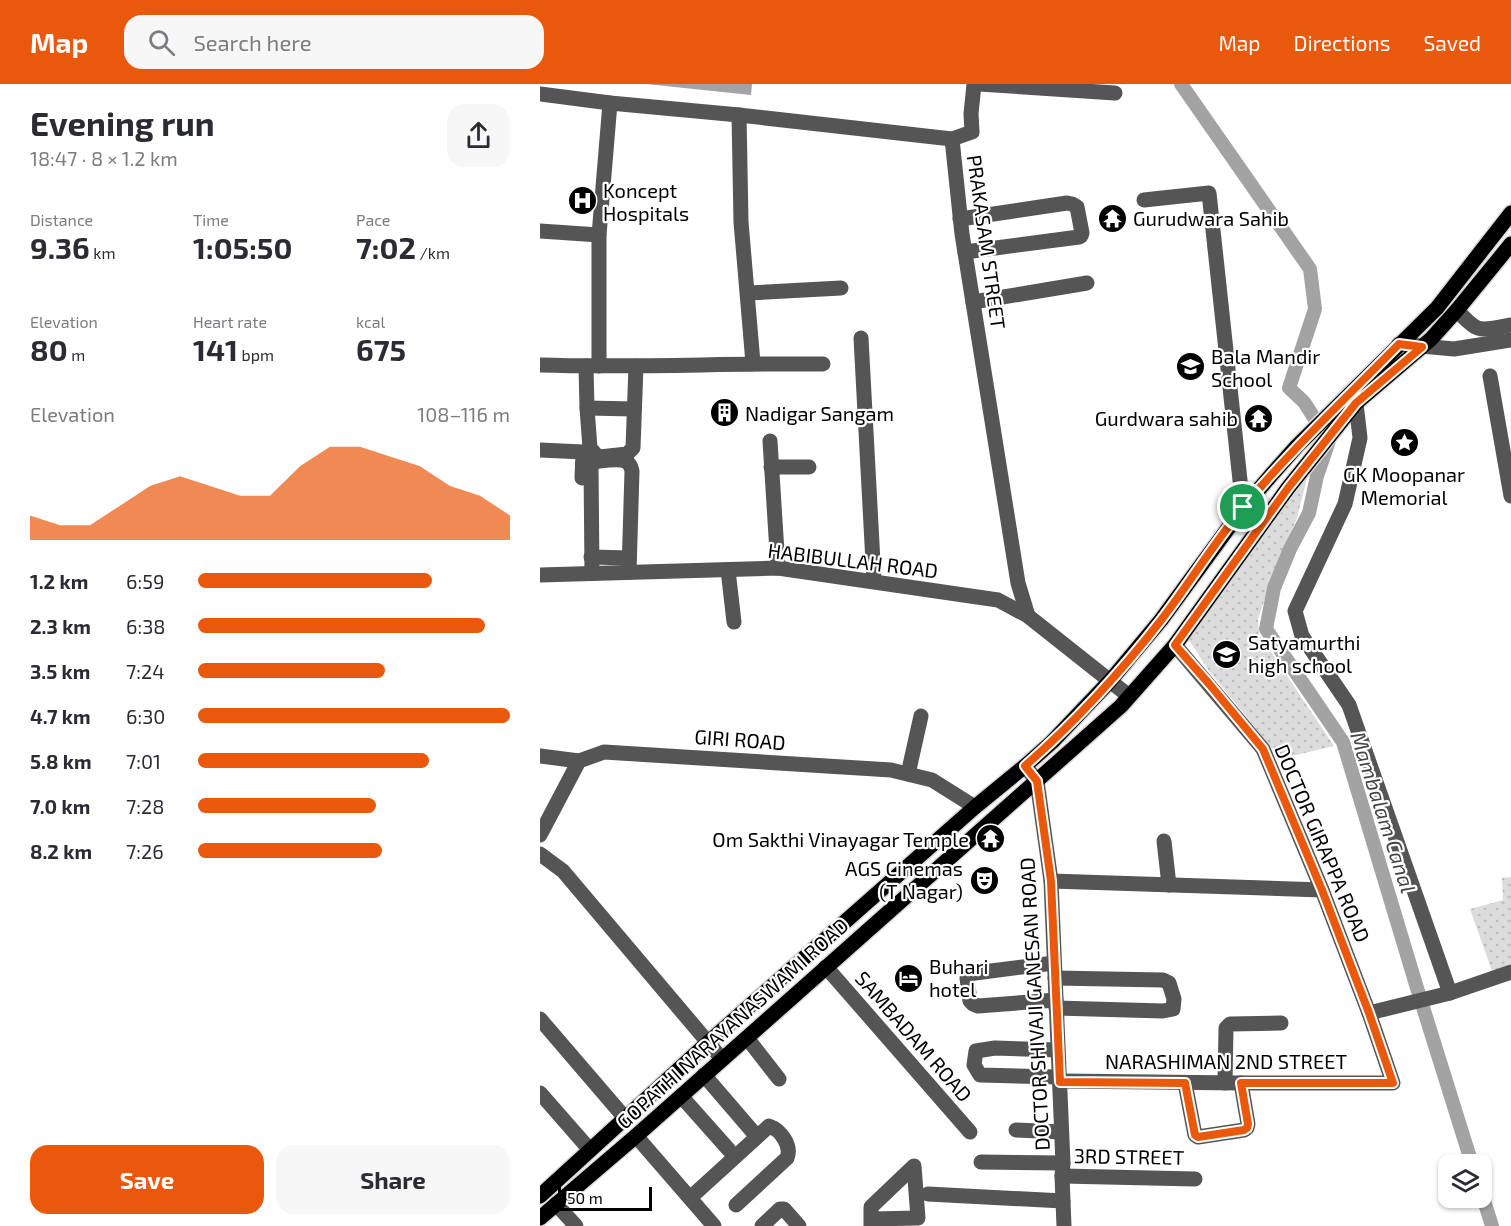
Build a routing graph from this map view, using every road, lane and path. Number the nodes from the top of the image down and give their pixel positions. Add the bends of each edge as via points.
1 (974, 84) edge
2 (980, 84) edge
3 (1115, 93) dead end
4 (540, 94) edge
5 (610, 103) junction
6 (739, 115) junction
7 (952, 139) junction
8 (1144, 200) dead end
9 (1511, 213) edge
10 (960, 219) junction
11 (540, 231) edge
12 (599, 235) junction
13 (1511, 244) edge
14 (965, 252) junction
15 (1087, 283) dead end
16 (841, 288) dead end
17 (748, 293) junction
18 (973, 302) junction
19 (1456, 310) junction
20 (1511, 325) edge
21 (861, 339) dead end
22 (1511, 340) edge
23 (1399, 344) junction
24 (1422, 347) junction
25 (753, 363) junction
26 (823, 363) dead end
27 (540, 364) edge
28 (592, 366) junction
29 (636, 366) junction
30 (1490, 376) dead end
31 (1356, 403) junction
32 (587, 408) junction
33 (634, 409) junction
34 (1335, 418) junction
35 (770, 441) dead end
36 (540, 450) edge
37 (771, 467) junction
38 (809, 467) dead end
39 (1511, 496) edge
40 (1243, 507) junction
41 (591, 557) junction
42 (629, 565) junction
43 (778, 568) junction
44 (728, 570) junction
45 (587, 574) junction
46 (540, 575) edge
47 (874, 581) junction
48 (1182, 592) junction
49 (1201, 607) junction
50 (1028, 616) junction
51 (734, 622) dead end
52 (1175, 645) junction
53 (1110, 681) junction
54 (1130, 696) junction
55 (921, 716) dead end
56 (540, 756) edge
57 (579, 760) junction
58 (1025, 766) junction
59 (908, 774) junction
60 (1037, 781) junction
61 (975, 807) junction
62 (540, 835) edge
63 (1164, 841) dead end
64 (540, 854) edge
65 (1051, 881) junction
66 (1169, 885) junction
67 (1322, 890) junction
68 (826, 967) junction
69 (1055, 971) junction
70 (1511, 972) edge
71 (1450, 993) junction
72 (1056, 1004) junction
73 (1369, 1013) junction
74 (540, 1019) edge
75 (1281, 1023) dead end
76 (747, 1038) junction
77 (709, 1042) junction
78 (1058, 1050) junction
79 (722, 1059) junction
80 (704, 1075) junction
81 (779, 1079) dead end
82 (1060, 1079) junction
83 (1185, 1083) junction
84 (1233, 1083) junction
85 (1393, 1083) joint
86 (540, 1093) edge
87 (681, 1096) junction
88 (625, 1118) junction
89 (1016, 1130) dead end
90 (753, 1132) dead end
91 (970, 1132) dead end
92 (1062, 1132) junction
93 (636, 1136) junction
94 (590, 1150) junction
95 (729, 1150) dead end
96 (981, 1162) dead end
97 (1062, 1169) junction
98 (1195, 1179) dead end
99 (541, 1192) edge
100 (928, 1194) dead end
101 (690, 1198) junction
102 (1063, 1201) junction
103 (736, 1205) dead end
104 (549, 1210) edge
105 (564, 1226) edge
106 (576, 1226) edge
107 (714, 1226) edge
108 (762, 1226) edge
109 (799, 1226) edge
110 (912, 1226) edge
111 (918, 1226) edge
112 (1064, 1226) edge

1 - 7 street via 972,132
2 - 3 street
4 - 5 street, PRAKASAM STREET
5 - 6 street, PRAKASAM STREET
5 - 12 street
6 - 7 street, PRAKASAM STREET
6 - 17 street via 741,222
7 - 10 street, PRAKASAM STREET
8 - 40 street via 1209,193
9 - 23 main road via 1437,308
10 - 14 street, PRAKASAM STREET
10 - 14 street via 1072,204 1077,207 1082,233 1078,237
11 - 12 street
12 - 28 street
13 - 19 main road
14 - 18 street, PRAKASAM STREET
15 - 18 street
16 - 17 street
17 - 25 street
18 - 50 street, PRAKASAM STREET via 1018,583
19 - 20 street via 1481,330
19 - 24 main road
21 - 47 street
22 - 24 street via 1454,349
23 - 24 street
23 - 34 main road
24 - 31 main road
25 - 26 street
25 - 29 street
27 - 28 street
28 - 29 street
28 - 32 street
29 - 33 street
30 - 39 street
31 - 34 main road
31 - 71 street via 1360,438 1345,504 1294,611 1302,636 1350,705
32 - 33 street
32 - 33 street via 590,448 600,457 627,454 633,448
34 - 40 main road, GOPATHI NARAYANASWAMI ROAD via 1297,446
34 - 49 main road, GOPATHI NARAYANASWAMI ROAD
35 - 37 street
36 - 45 street via 583,452
37 - 38 street
37 - 43 street
40 - 48 main road, GOPATHI NARAYANASWAMI ROAD
41 - 42 street
41 - 42 street via 591,464 628,462 632,471
41 - 45 street
42 - 44 street, HABIBULLAH ROAD
42 - 45 street, HABIBULLAH ROAD
43 - 44 street, HABIBULLAH ROAD
43 - 47 street, HABIBULLAH ROAD
44 - 51 street
45 - 46 street, HABIBULLAH ROAD
47 - 50 street, HABIBULLAH ROAD via 998,600
48 - 49 main road
48 - 53 main road, GOPATHI NARAYANASWAMI ROAD
49 - 52 main road, GOPATHI NARAYANASWAMI ROAD
50 - 53 street, HABIBULLAH ROAD
52 - 54 main road, GOPATHI NARAYANASWAMI ROAD
52 - 67 street, DOCTOR GIRAPPA ROAD via 1263,749
53 - 54 street, HABIBULLAH ROAD
53 - 58 main road, GOPATHI NARAYANASWAMI ROAD
54 - 60 main road, GOPATHI NARAYANASWAMI ROAD
55 - 59 street
56 - 57 street
57 - 59 street, GIRI ROAD via 604,752
57 - 62 street
58 - 60 street
58 - 61 main road, GOPATHI NARAYANASWAMI ROAD
59 - 61 street, GIRI ROAD via 932,780
60 - 65 street, DOCTOR SHIVAJI GANESAN ROAD
60 - 68 main road, GOPATHI NARAYANASWAMI ROAD
61 - 77 main road, GOPATHI NARAYANASWAMI ROAD
63 - 66 street
64 - 77 street via 563,871
65 - 66 street
65 - 69 street, DOCTOR SHIVAJI GANESAN ROAD
66 - 67 street
67 - 73 street, DOCTOR GIRAPPA ROAD
68 - 76 main road, GOPATHI NARAYANASWAMI ROAD
68 - 91 street, SAMBADAM ROAD
69 - 72 street, DOCTOR SHIVAJI GANESAN ROAD
69 - 72 street via 975,973 968,978 970,1002 978,1006
69 - 72 street via 1163,980 1174,999 1173,1009 1163,1011
70 - 71 street
71 - 73 street
72 - 78 street, DOCTOR SHIVAJI GANESAN ROAD
73 - 85 street, DOCTOR GIRAPPA ROAD
74 - 88 street
75 - 84 street via 1230,1024 1226,1028
76 - 79 main road, GOPATHI NARAYANASWAMI ROAD
76 - 81 street
77 - 79 street
77 - 88 main road, GOPATHI NARAYANASWAMI ROAD
78 - 82 street, DOCTOR SHIVAJI GANESAN ROAD
78 - 82 street, NARASHIMAN 2ND STREET via 976,1051 975,1065 980,1075
79 - 80 main road, GOPATHI NARAYANASWAMI ROAD
80 - 87 main road, GOPATHI NARAYANASWAMI ROAD
80 - 90 street
82 - 83 street, NARASHIMAN 2ND STREET
82 - 92 street, DOCTOR SHIVAJI GANESAN ROAD
83 - 84 street, NARASHIMAN 2ND STREET
83 - 84 street via 1198,1137 1247,1128
84 - 85 street, NARASHIMAN 2ND STREET
86 - 94 street
87 - 93 main road, GOPATHI NARAYANASWAMI ROAD
87 - 95 street
88 - 94 main road, GOPATHI NARAYANASWAMI ROAD
89 - 92 street
92 - 97 street, DOCTOR SHIVAJI GANESAN ROAD
93 - 101 street
93 - 104 main road, GOPATHI NARAYANASWAMI ROAD
94 - 99 main road, GOPATHI NARAYANASWAMI ROAD
96 - 97 street, 3RD STREET
97 - 98 street, 3RD STREET
97 - 102 street, DOCTOR SHIVAJI GANESAN ROAD
100 - 102 street
101 - 103 street via 769,1126 774,1128 788,1146 787,1158
101 - 107 street
102 - 112 street, DOCTOR SHIVAJI GANESAN ROAD
104 - 105 street
104 - 106 street
108 - 109 street via 780,1209
110 - 111 street

